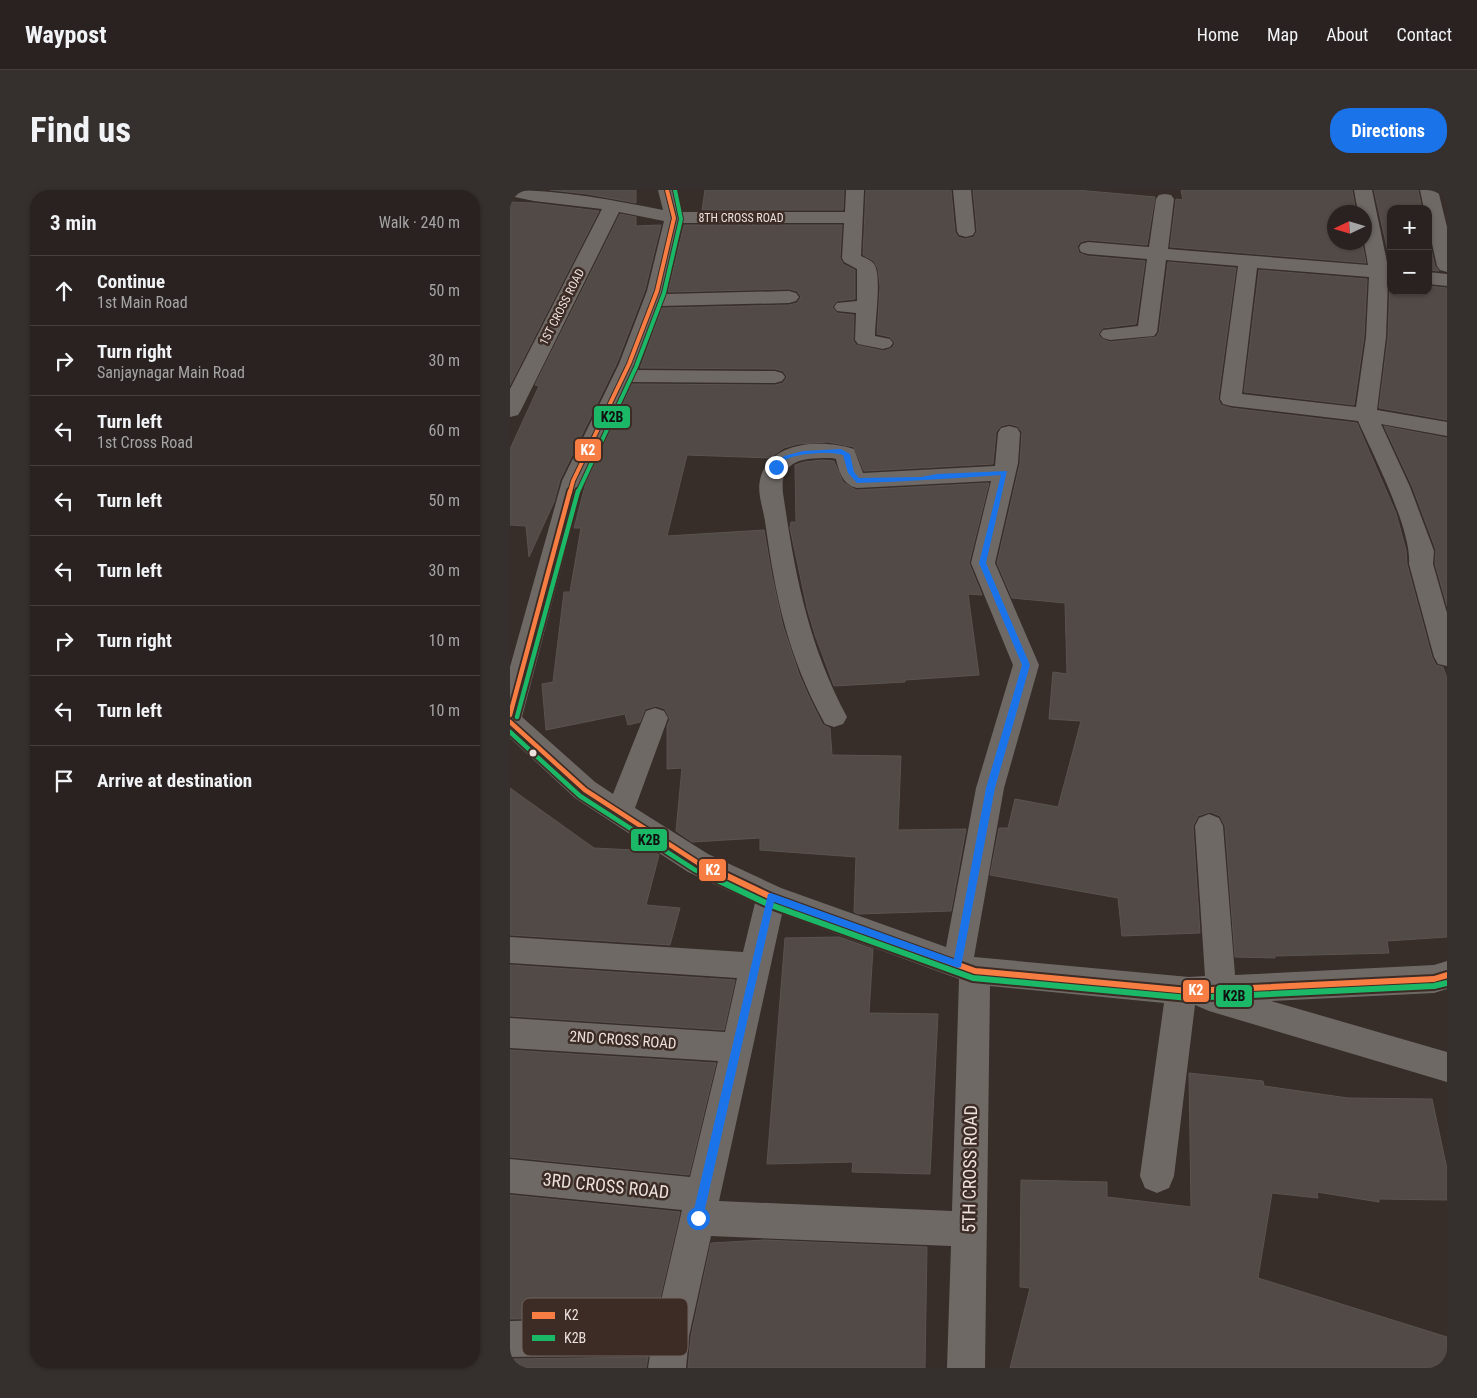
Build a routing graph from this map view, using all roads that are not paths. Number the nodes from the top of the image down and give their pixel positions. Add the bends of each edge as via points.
1 (668, 190) edge
2 (855, 190) edge
3 (962, 190) edge
4 (1363, 190) edge
5 (1429, 190) edge
6 (510, 191) edge
7 (1165, 199) dead end
8 (613, 205) junction
9 (854, 217) junction
10 (674, 218) junction
11 (966, 231) dead end
12 (1088, 248) dead end
13 (1158, 253) junction
14 (1248, 260) junction
15 (1447, 266) edge
16 (1385, 272) edge
17 (1432, 278) edge
18 (1447, 280) edge
19 (789, 297) dead end
20 (654, 300) junction
21 (867, 306) junction
22 (844, 308) dead end
23 (1110, 334) dead end
24 (883, 344) dead end
25 (623, 376) junction
26 (775, 377) dead end
27 (510, 410) edge
28 (1366, 415) junction
29 (1447, 429) edge
30 (1009, 433) dead end
31 (1005, 473) junction
32 (1447, 657) edge
33 (510, 715) edge
34 (834, 717) dead end
35 (655, 718) dead end
36 (510, 722) edge
37 (620, 812) junction
38 (1209, 826) dead end
39 (771, 897) junction
40 (510, 950) edge
41 (754, 966) junction
42 (966, 968) junction
43 (1447, 975) edge
44 (1221, 989) junction
45 (1185, 991) junction
46 (510, 1033) edge
47 (736, 1047) junction
48 (1447, 1067) edge
49 (510, 1176) edge
50 (1158, 1176) dead end
51 (700, 1207) junction
52 (969, 1229) junction
53 (681, 1298) edge
54 (966, 1368) edge

1 - 10 street
2 - 9 street
3 - 11 street
4 - 16 street
5 - 15 street
6 - 8 street, 8TH CROSS ROAD
7 - 13 street
8 - 10 street, 8TH CROSS ROAD
8 - 27 street, 1ST CROSS ROAD
9 - 10 street, 8TH CROSS ROAD
9 - 21 street via 851,258 866,266
10 - 20 street
12 - 13 street
13 - 14 street
13 - 23 street via 1147,332
14 - 16 street
14 - 28 street via 1231,399
16 - 28 street
17 - 18 street
19 - 20 street
20 - 25 street
21 - 22 street
21 - 24 street via 866,340
25 - 26 street
25 - 33 street via 573,481
28 - 29 street
28 - 32 street via 1399,487 1422,551 1421,564
30 - 31 street
31 - 34 street via 857,481 851,473 846,454 838,451 794,455 784,458 776,467 771,480 791,614 817,687
31 - 42 street via 982,563 1026,665 990,788
35 - 37 street
36 - 37 street via 585,790
37 - 39 street via 698,863
38 - 44 street
39 - 41 street
39 - 42 street
40 - 41 street
41 - 47 street
42 - 45 street
42 - 52 street, 5TH CROSS ROAD
43 - 44 street via 1434,979
44 - 45 street
45 - 48 street
45 - 50 street
46 - 47 street, 2ND CROSS ROAD
47 - 51 street
49 - 51 street, 3RD CROSS ROAD
51 - 52 street, 3RD CROSS ROAD
51 - 53 street
52 - 54 street, 5TH CROSS ROAD

